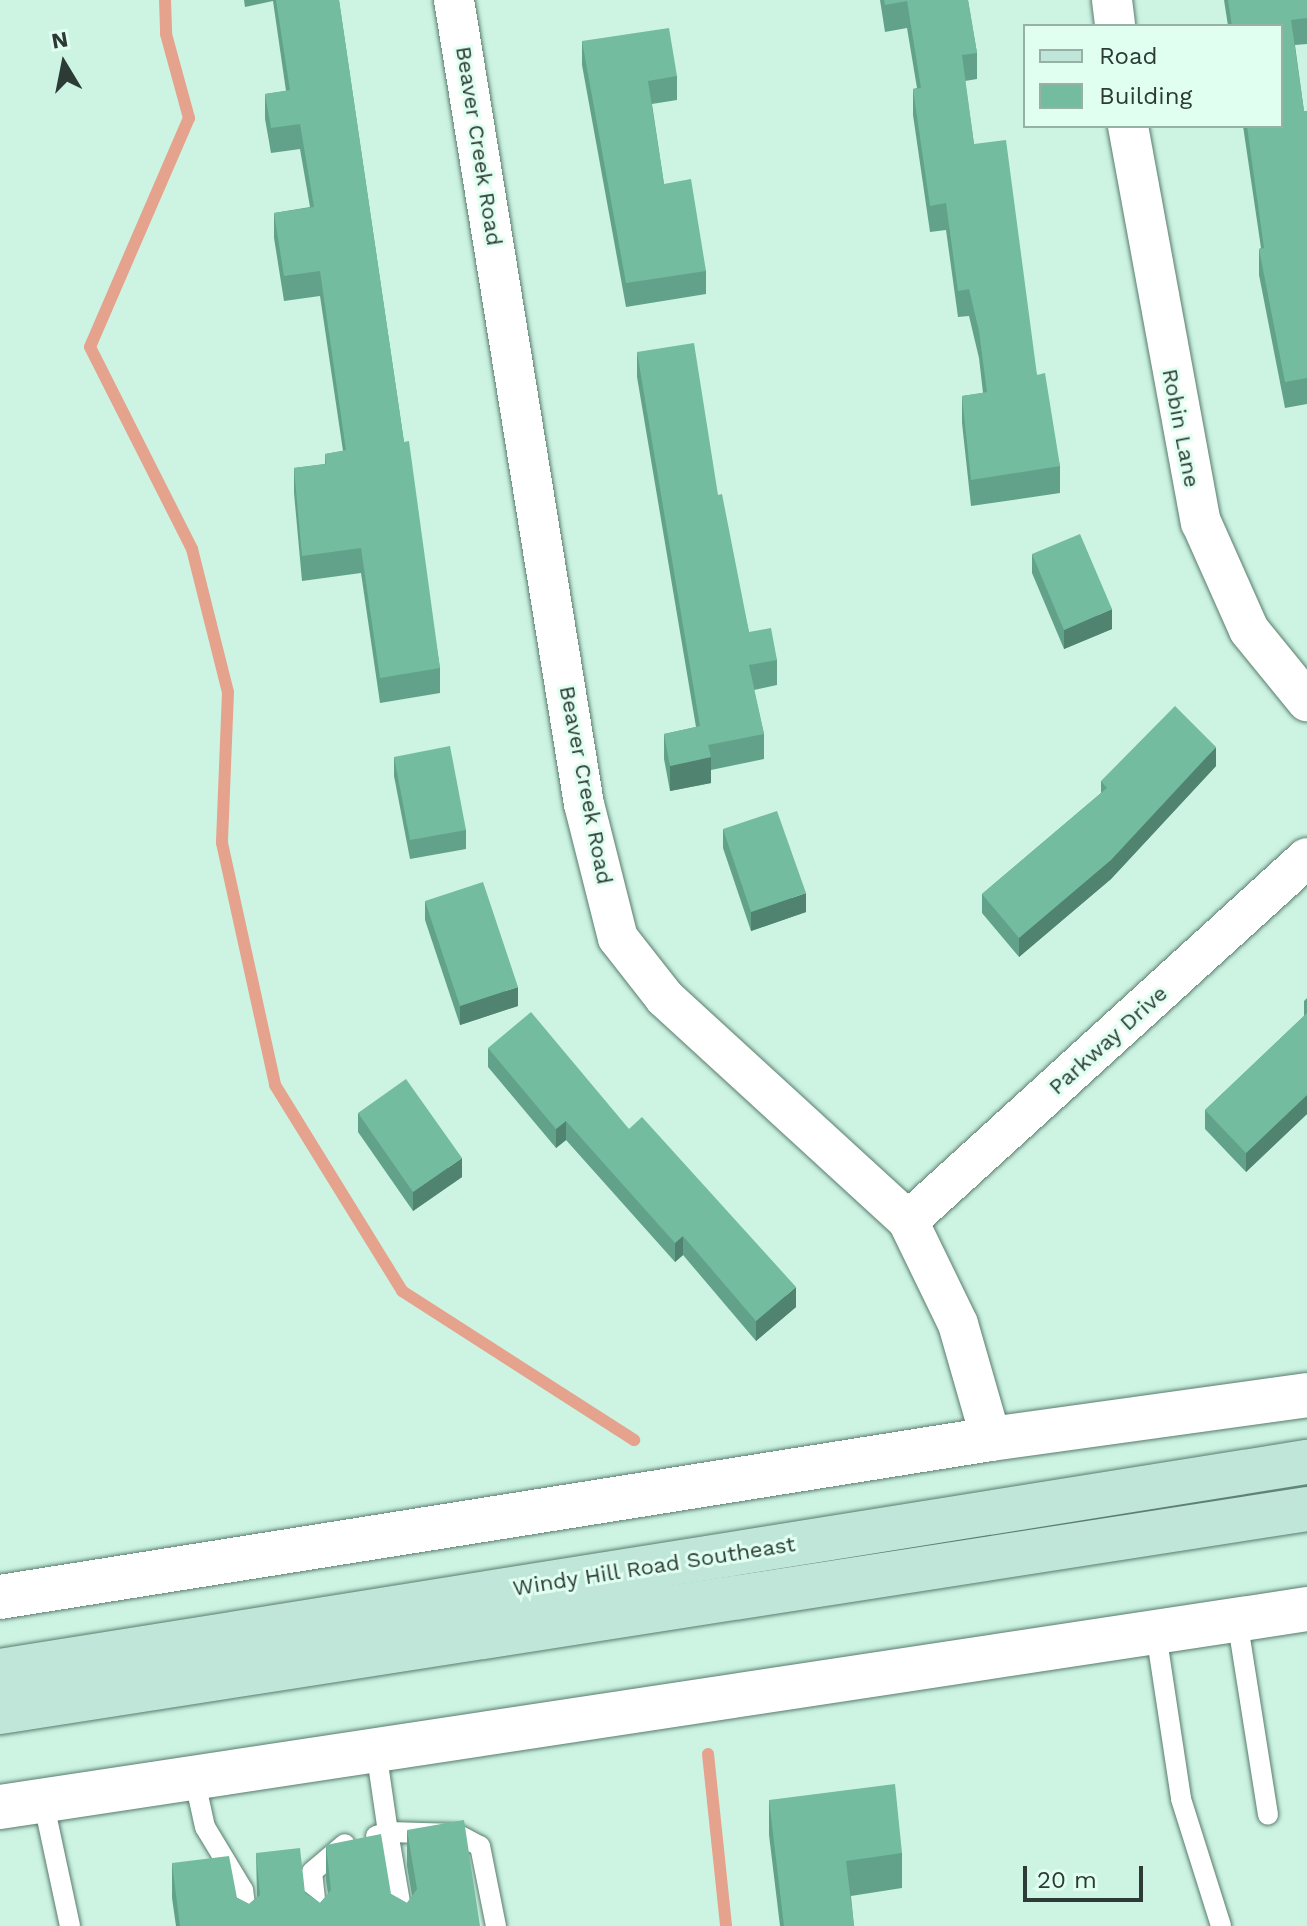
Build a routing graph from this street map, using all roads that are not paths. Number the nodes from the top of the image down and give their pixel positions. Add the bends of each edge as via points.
1 (454, 0) edge
2 (1112, 0) edge
3 (1115, 24) edge
4 (1128, 128) edge
5 (1307, 701) edge
6 (1307, 858) edge
7 (908, 1221) junction
8 (1307, 1395) edge
9 (991, 1439) junction
10 (1307, 1462) edge
11 (1307, 1509) edge
12 (0, 1597) edge
13 (1307, 1609) edge
14 (1237, 1619) junction
15 (1156, 1633) junction
16 (0, 1671) edge
17 (0, 1712) edge
18 (376, 1750) junction
19 (194, 1777) junction
20 (43, 1800) junction
21 (0, 1807) edge
22 (1268, 1815) dead end
23 (388, 1832) junction
24 (70, 1926) edge
25 (248, 1926) edge
26 (318, 1926) edge
27 (404, 1926) edge
28 (496, 1926) edge
29 (1221, 1926) edge

1 - 7 street, Beaver Creek Road via 584,804 618,938 665,998
2 - 3 street
4 - 5 street, Robin Lane via 1201,522 1249,630
6 - 7 street, Parkway Drive
7 - 9 street, Beaver Creek Road via 958,1324
8 - 9 street
9 - 12 street
10 - 16 main road, Windy Hill Road Southeast
11 - 17 main road, Windy Hill Road Southeast
13 - 14 street
14 - 15 street
14 - 22 lane
15 - 18 street
15 - 29 lane via 1181,1799
18 - 19 street
18 - 23 lane
19 - 20 street
19 - 25 lane via 205,1827 243,1890
20 - 21 street
20 - 24 lane
23 - 26 lane via 345,1845 312,1872
23 - 27 lane
23 - 28 lane via 457,1834 480,1846

